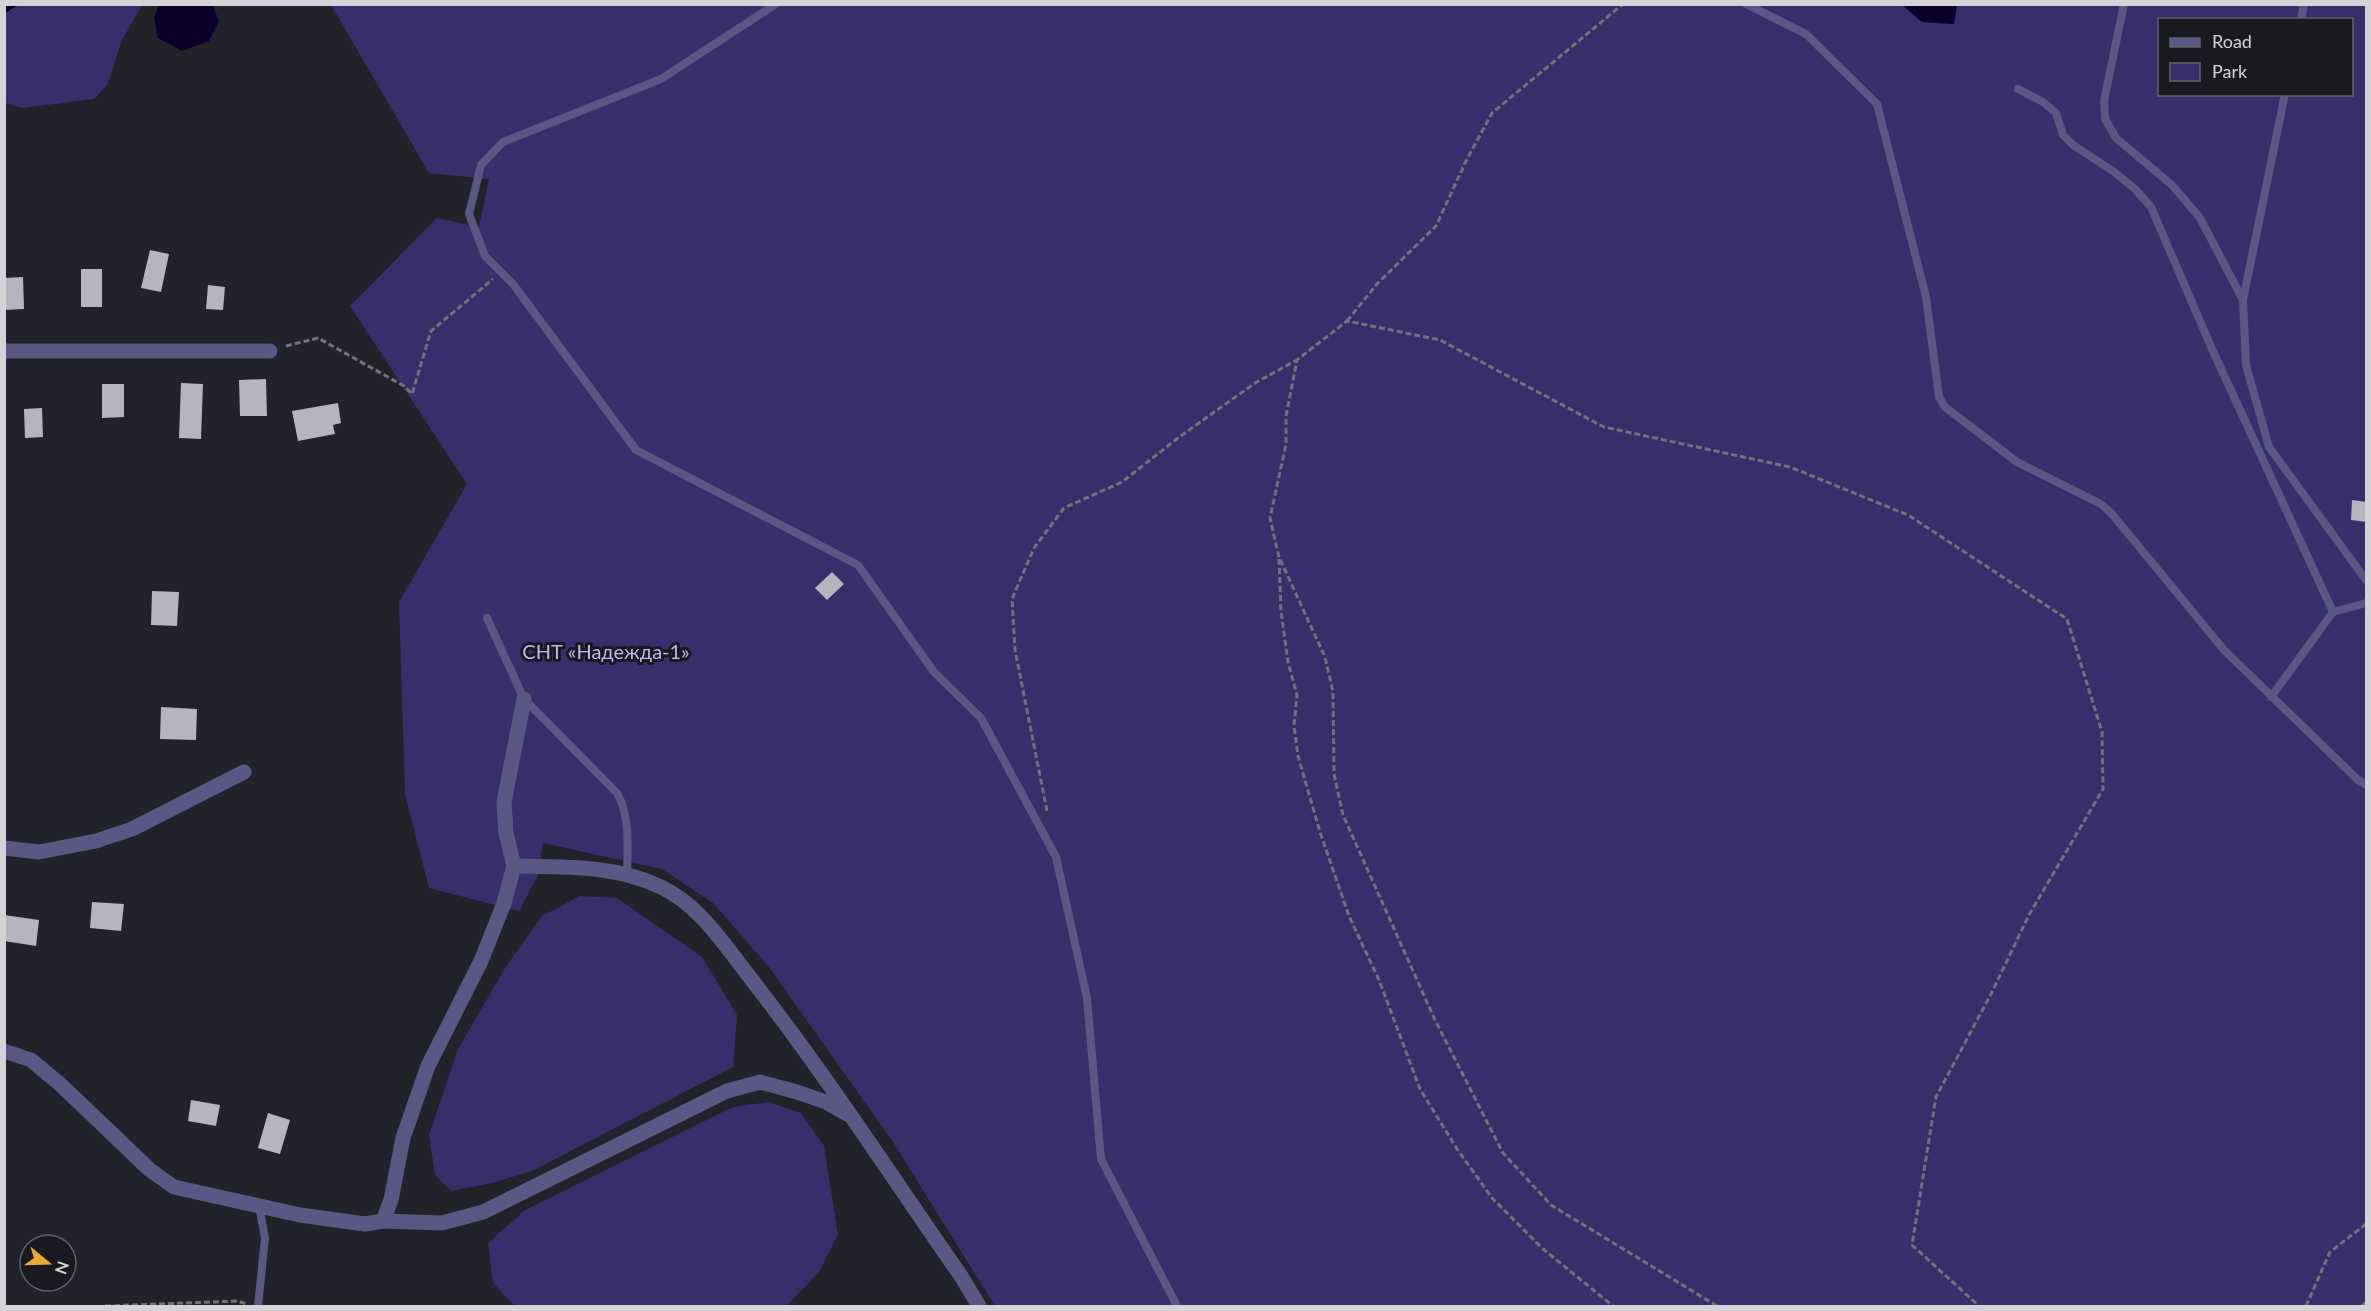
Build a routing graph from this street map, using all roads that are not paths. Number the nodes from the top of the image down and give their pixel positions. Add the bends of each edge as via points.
1 (776, 4) edge
2 (1746, 4) edge
3 (2124, 4) edge
4 (2018, 89) dead end
5 (2285, 96) edge
6 (2243, 300) junction
7 (4, 351) edge
8 (270, 351) road end
9 (2367, 580) edge
10 (2367, 603) edge
11 (2333, 612) junction
12 (487, 618) dead end
13 (2271, 697) junction
14 (524, 699) junction
15 (244, 772) dead end
16 (2367, 785) edge
17 (4, 848) edge
18 (514, 866) junction
19 (627, 874) junction
20 (4, 1052) edge
21 (849, 1115) junction
22 (259, 1206) junction
23 (383, 1221) junction
24 (258, 1306) edge
25 (979, 1306) edge
26 (1177, 1306) edge

1 - 26 lane via 661,79 503,142 481,165 469,214 485,256 513,285 636,450 858,565 934,672 981,718 1056,857 1086,998 1101,1159
2 - 13 lane via 1806,34 1877,104 1926,297 1936,382 1945,407 2017,462 2101,504 2224,650
3 - 6 lane via 2104,101 2105,119 2116,138 2172,185 2200,218
4 - 11 lane via 2056,113 2063,135 2073,145 2120,177 2151,207
5 - 6 lane
6 - 9 lane via 2246,365 2269,447
7 - 8 street
10 - 11 lane
11 - 13 lane
12 - 14 lane
13 - 16 lane
14 - 18 street via 504,802
14 - 19 lane via 622,802
15 - 17 street via 132,828 96,841 39,852
18 - 19 street via 574,867
18 - 23 street via 481,961 428,1066 403,1138
19 - 21 street via 661,887 693,906 792,1032
20 - 22 street via 30,1060 61,1084 150,1170 174,1187
21 - 23 street via 826,1102 760,1083 728,1091 483,1212 442,1223
21 - 25 street
22 - 23 street via 365,1224
22 - 24 lane via 266,1238

